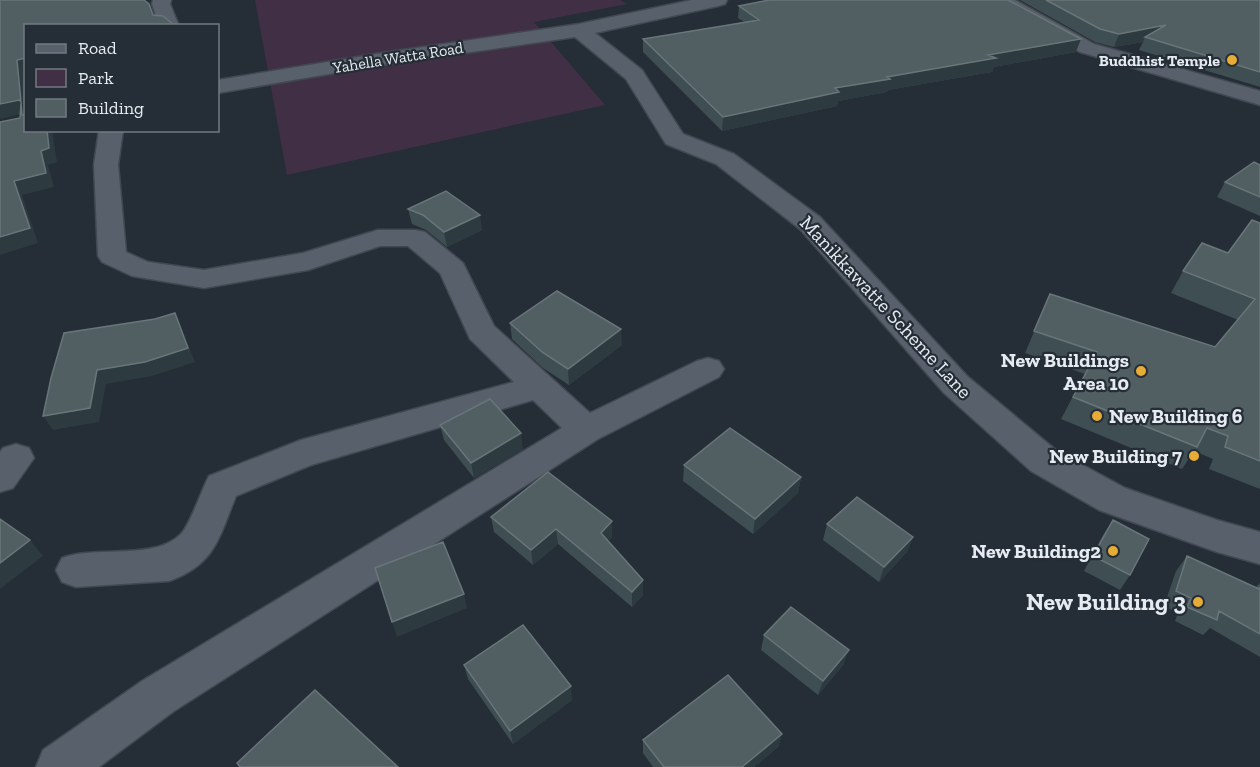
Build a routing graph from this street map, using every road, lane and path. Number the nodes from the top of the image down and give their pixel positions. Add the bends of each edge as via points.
1 (162, 0) edge
2 (718, 0) edge
3 (1001, 0) edge
4 (168, 24) edge
5 (579, 30) junction
6 (219, 87) edge
7 (1260, 98) edge
8 (111, 132) edge
9 (708, 369) dead end
10 (539, 387) junction
11 (586, 430) junction
12 (1260, 548) edge
13 (76, 570) dead end
14 (60, 767) edge

1 - 4 street
2 - 5 street
3 - 7 street via 1088,48
5 - 6 street, Yahella Watta Road
5 - 12 street, Manikkawatte Scheme Lane via 633,75 674,140 725,159 810,223 956,386 1044,462 1112,500
8 - 10 street via 106,165 112,256 142,270 204,279 308,261 378,238 415,238 453,269 481,332
9 - 11 street
10 - 11 street
10 - 13 street via 301,454 222,486 197,544 169,564
11 - 14 street via 158,696

